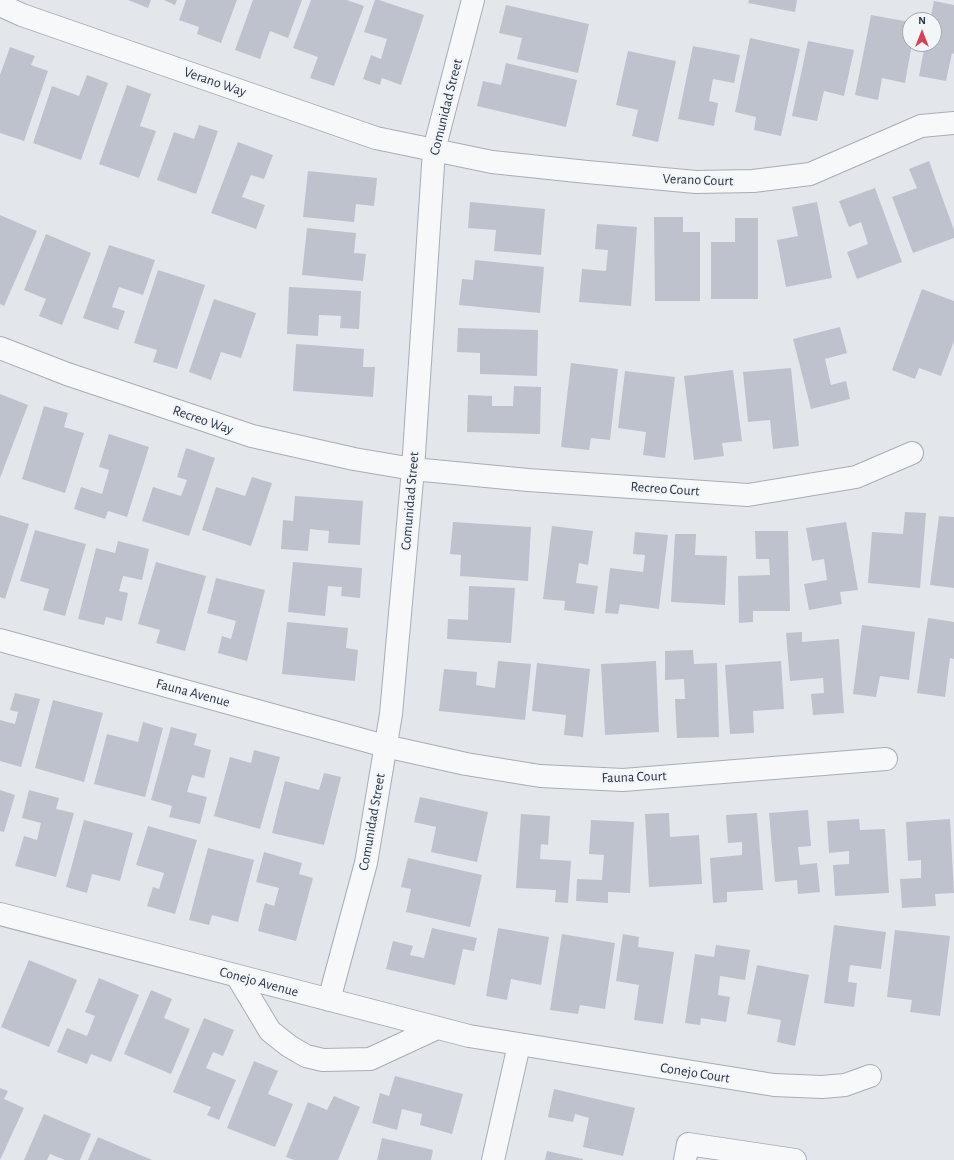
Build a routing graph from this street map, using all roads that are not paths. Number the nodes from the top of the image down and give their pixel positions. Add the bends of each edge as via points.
1 (473, 0) edge
2 (0, 5) edge
3 (954, 122) edge
4 (434, 150) junction
5 (0, 348) edge
6 (912, 453) dead end
7 (413, 470) junction
8 (0, 640) edge
9 (386, 746) junction
10 (886, 760) dead end
11 (0, 914) edge
12 (237, 976) junction
13 (329, 1000) junction
14 (437, 1028) junction
15 (519, 1045) junction
16 (870, 1076) dead end
17 (493, 1160) edge
18 (685, 1160) edge
19 (795, 1160) edge

1 - 4 street, Comunidad Street
2 - 4 street, Verano Way via 22,15 376,138
3 - 4 street, Verano Court via 922,126 810,174 753,181 696,182 587,172 492,162
4 - 7 street, Comunidad Street
5 - 7 street, Recreo Way via 67,374 252,436
6 - 7 street, Recreo Court via 856,477 748,495
7 - 9 street, Comunidad Street
8 - 9 street, Fauna Avenue
9 - 10 street, Fauna Court via 466,764 540,776 623,780
9 - 13 street, Comunidad Street via 366,863
11 - 12 street, Conejo Avenue
12 - 13 street, Conejo Avenue
12 - 14 street via 270,1031 306,1056 323,1060 370,1059
13 - 14 street, Conejo Avenue
14 - 15 street, Conejo Avenue
15 - 16 street, Conejo Court via 774,1086 845,1086
15 - 17 street
18 - 19 street via 688,1144

